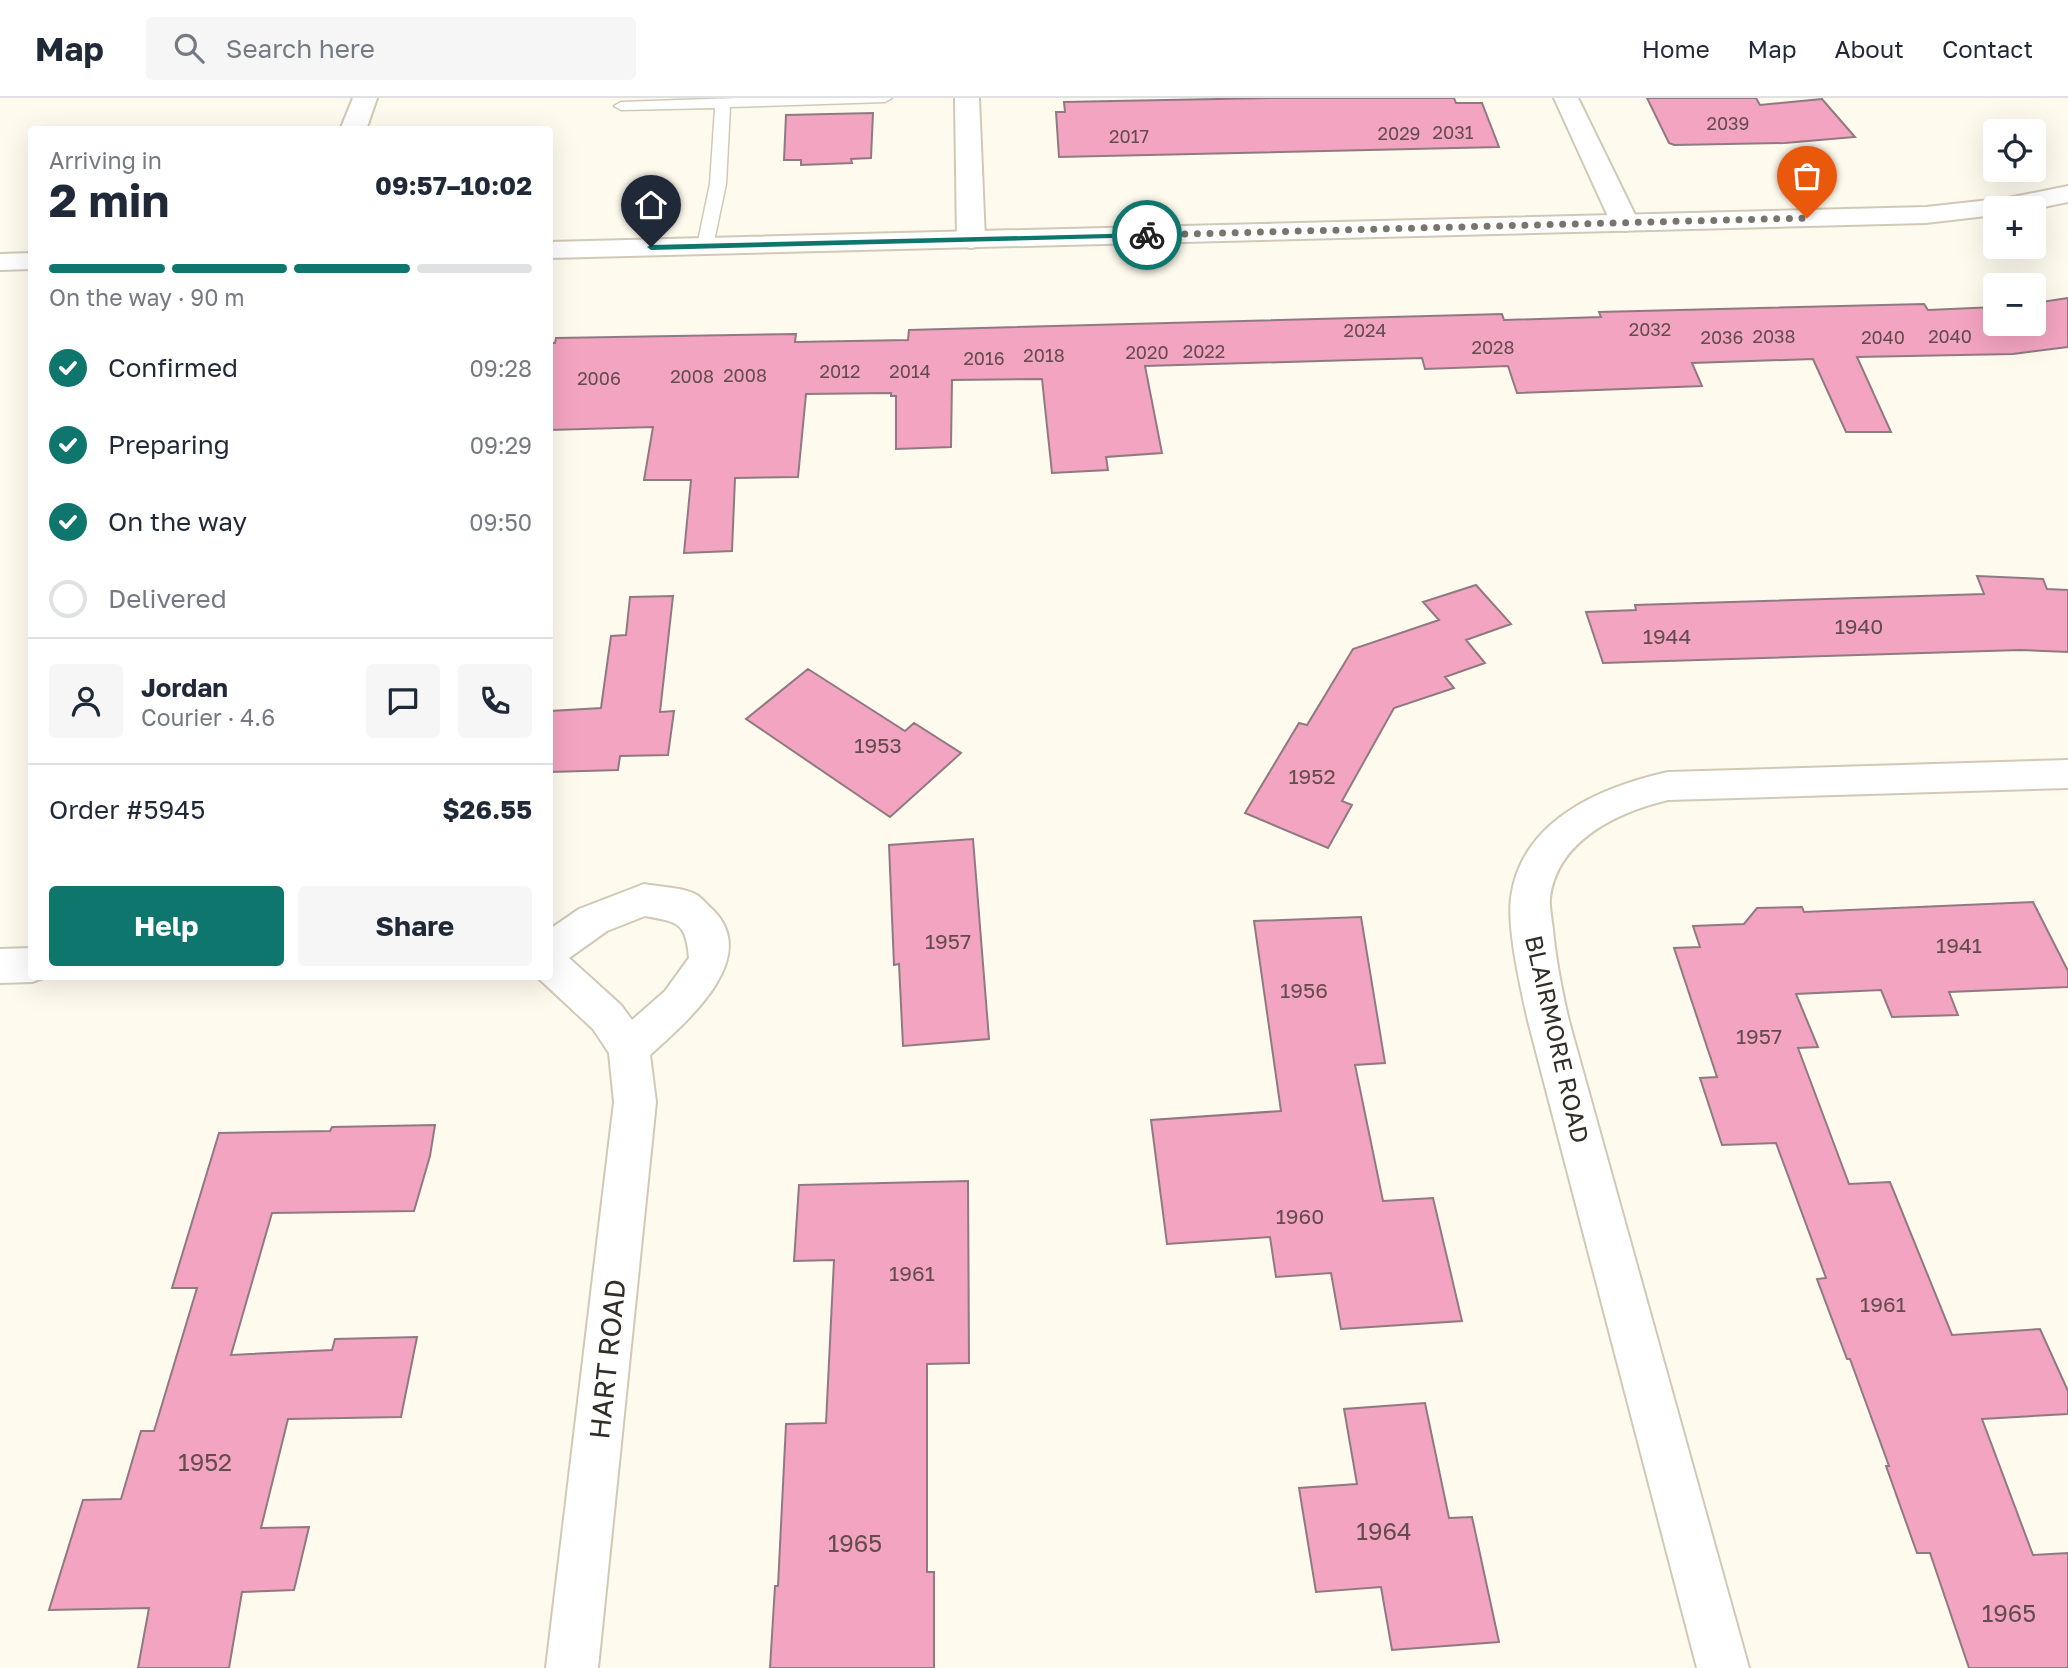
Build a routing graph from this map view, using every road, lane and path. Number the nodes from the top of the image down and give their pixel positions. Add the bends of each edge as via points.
1 (365, 98) edge
2 (885, 98) edge
3 (967, 98) edge
4 (1566, 98) edge
5 (723, 105) junction
6 (621, 106) dead end
7 (354, 126) edge
8 (2068, 194) edge
9 (1625, 223) junction
10 (971, 240) junction
11 (705, 246) junction
12 (553, 250) edge
13 (28, 261) edge
14 (0, 262) edge
15 (2068, 774) edge
16 (553, 948) edge
17 (28, 965) edge
18 (0, 966) edge
19 (553, 968) edge
20 (629, 1049) junction
21 (572, 1668) edge
22 (1723, 1668) edge

1 - 7 street
2 - 5 lane
3 - 10 street
4 - 9 street
5 - 6 lane
5 - 11 lane via 718,184
8 - 9 street via 1926,215
9 - 10 street
10 - 11 street
11 - 12 street
13 - 14 street
15 - 22 street, BLAIRMORE ROAD via 1668,786 1634,792 1577,821 1538,872 1530,897 1535,960 1556,1052
16 - 20 street via 593,920 645,900 684,907 706,929 709,961 679,1003
17 - 18 street
19 - 20 street, HART ROAD via 607,1017
20 - 21 street, HART ROAD via 635,1102

